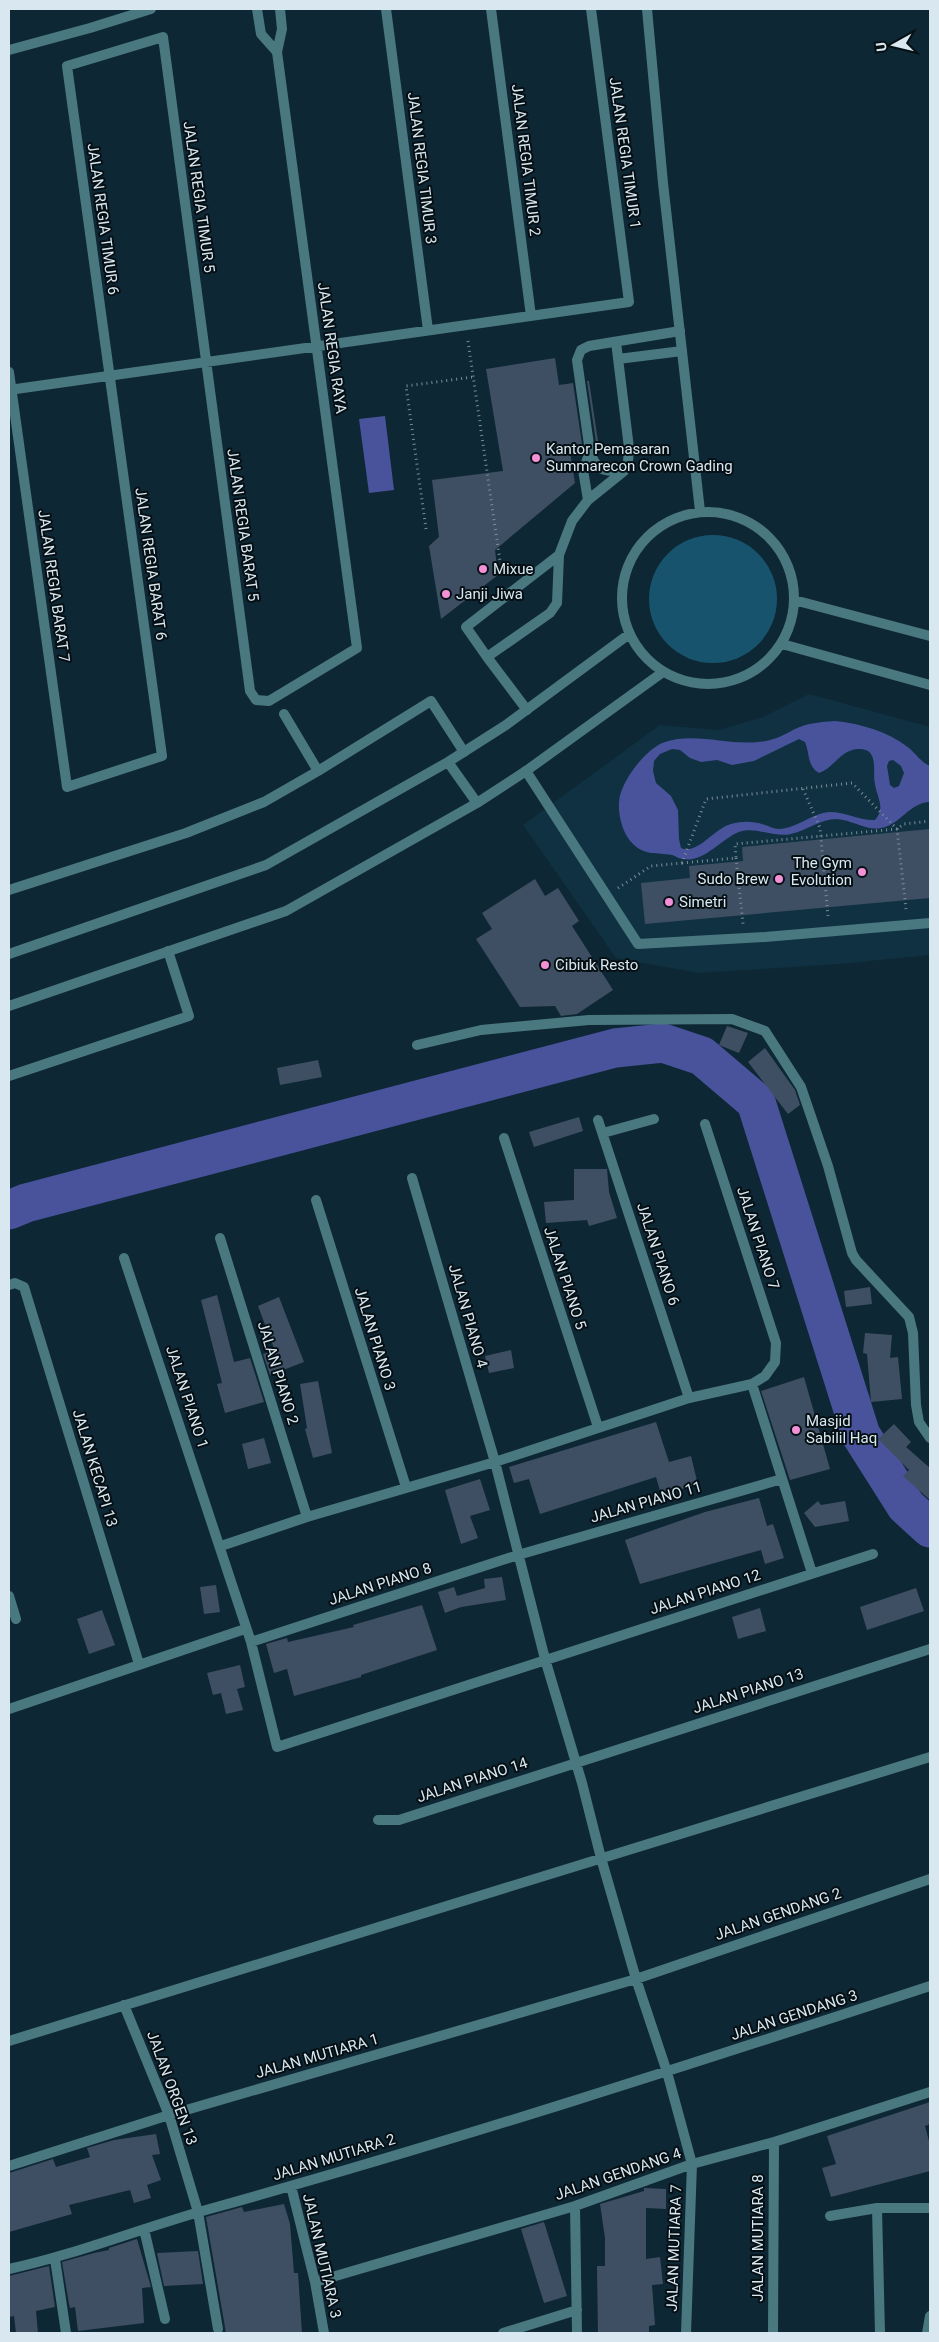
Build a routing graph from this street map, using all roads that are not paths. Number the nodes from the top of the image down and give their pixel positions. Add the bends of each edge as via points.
1 (150, 9) edge
2 (257, 9) edge
3 (280, 9) edge
4 (386, 9) edge
5 (491, 9) edge
6 (591, 9) edge
7 (647, 9) edge
8 (9, 50) edge
9 (276, 52) junction
10 (67, 66) joint
11 (532, 316) junction
12 (428, 330) junction
13 (680, 332) junction
14 (616, 342) junction
15 (316, 346) junction
16 (682, 351) junction
17 (618, 359) junction
18 (206, 362) junction
19 (9, 372) edge
20 (110, 375) junction
21 (10, 389) edge
22 (590, 452) junction
23 (624, 471) junction
24 (588, 500) junction
25 (700, 511) junction
26 (559, 555) junction
27 (794, 600) junction
28 (628, 635) junction
29 (930, 636) edge
30 (782, 644) junction
31 (488, 657) junction
32 (663, 672) junction
33 (930, 686) edge
34 (250, 692) joint
35 (527, 710) junction
36 (284, 714) dead end
37 (464, 752) junction
38 (448, 762) junction
39 (318, 771) junction
40 (526, 771) junction
41 (67, 787) joint
42 (477, 803) junction
43 (9, 890) edge
44 (930, 923) edge
45 (168, 951) junction
46 (9, 954) edge
47 (9, 1006) edge
48 (417, 1044) dead end
49 (9, 1076) edge
50 (654, 1119) dead end
51 (598, 1120) dead end
52 (705, 1124) dead end
53 (603, 1133) junction
54 (504, 1138) dead end
55 (412, 1178) dead end
56 (316, 1200) dead end
57 (220, 1238) dead end
58 (124, 1258) dead end
59 (14, 1284) edge
60 (752, 1384) junction
61 (689, 1398) junction
62 (598, 1427) junction
63 (930, 1438) edge
64 (495, 1462) junction
65 (782, 1479) junction
66 (406, 1487) junction
67 (307, 1517) junction
68 (221, 1546) junction
69 (873, 1554) dead end
70 (518, 1555) junction
71 (812, 1573) junction
72 (9, 1596) edge
73 (16, 1618) dead end
74 (245, 1629) junction
75 (251, 1642) junction
76 (930, 1649) edge
77 (545, 1659) junction
78 (138, 1664) junction
79 (9, 1709) edge
80 (930, 1756) edge
81 (574, 1762) junction
82 (378, 1820) dead end
83 (596, 1835) joint
84 (601, 1858) junction
85 (930, 1879) edge
86 (636, 1979) junction
87 (930, 1986) edge
88 (124, 2005) junction
89 (9, 2040) edge
90 (667, 2072) junction
91 (930, 2092) edge
92 (169, 2115) junction
93 (774, 2142) junction
94 (692, 2164) junction
95 (9, 2166) edge
96 (291, 2186) junction
97 (575, 2206) junction
98 (877, 2208) junction
99 (930, 2208) edge
100 (198, 2212) junction
101 (830, 2216) dead end
102 (144, 2228) junction
103 (55, 2259) junction
104 (9, 2269) edge
105 (315, 2282) junction
106 (577, 2310) junction
107 (930, 2316) edge
108 (165, 2319) dead end
109 (218, 2329) dead end
110 (66, 2333) edge
111 (324, 2333) edge
112 (503, 2333) edge
113 (577, 2333) edge
114 (686, 2333) edge
115 (773, 2333) edge
116 (880, 2333) edge
117 (927, 2333) edge

1 - 8 street
2 - 9 street via 261,34
3 - 9 street, JALAN REGIA RAYA via 282,29
4 - 12 street, JALAN REGIA TIMUR 3
5 - 11 street, JALAN REGIA TIMUR 2
6 - 11 street, JALAN REGIA TIMUR 1 via 629,302
7 - 13 street
9 - 15 street, JALAN REGIA RAYA
10 - 18 street, JALAN REGIA TIMUR 5 via 163,37
10 - 20 street, JALAN REGIA TIMUR 6
11 - 12 street
12 - 15 street
13 - 14 street
13 - 16 street
14 - 17 street
14 - 22 street via 589,346 581,350 577,360
15 - 18 street
15 - 34 street, JALAN REGIA RAYA via 357,648 269,701 256,700
16 - 17 street
16 - 25 street
17 - 23 street via 629,448
18 - 20 street
18 - 34 street, JALAN REGIA BARAT 5
19 - 21 street, JALAN REGIA BARAT 7
20 - 21 street
20 - 41 street, JALAN REGIA BARAT 6 via 162,756
21 - 41 street, JALAN REGIA BARAT 7
22 - 23 street via 594,464 605,471
22 - 24 street via 583,470
23 - 24 street
24 - 26 street via 572,522
25 - 27 street via 729,513 755,525 770,538 790,571
25 - 28 street via 665,523 650,533 633,554 623,580 622,608
26 - 31 street via 557,603 550,613
26 - 31 street via 466,627
27 - 29 street
27 - 30 street via 791,622
28 - 32 street via 644,656
28 - 35 street
30 - 32 street via 759,668 728,682 695,684
30 - 33 street
31 - 35 street
32 - 40 street
35 - 37 street
36 - 39 street
37 - 38 street
37 - 39 street via 430,701
38 - 42 street
38 - 46 street via 266,865
39 - 43 street via 264,802 186,833
40 - 42 street
40 - 44 street via 638,944
42 - 45 street via 286,910
45 - 47 street
45 - 49 street via 189,1016
48 - 63 street via 482,1030 589,1020 732,1019 766,1031 801,1087 828,1166 852,1253 909,1318 913,1333 916,1405 920,1422
50 - 53 street
51 - 53 street, JALAN PIANO 6
52 - 60 street, JALAN PIANO 7 via 776,1343 775,1362 765,1376
53 - 61 street, JALAN PIANO 6
54 - 62 street, JALAN PIANO 5
55 - 64 street, JALAN PIANO 4
56 - 66 street, JALAN PIANO 3
57 - 67 street, JALAN PIANO 2
58 - 68 street, JALAN PIANO 1
59 - 78 street, JALAN KECAPI 13 via 24,1287
60 - 61 street
60 - 65 street
61 - 62 street
62 - 64 street
64 - 66 street
64 - 70 street, JALAN PIANO 4
65 - 70 street, JALAN PIANO 11
65 - 71 street
66 - 67 street
67 - 68 street
68 - 74 street, JALAN PIANO 1
69 - 71 street, JALAN PIANO 12
70 - 75 street, JALAN PIANO 8
70 - 77 street, JALAN PIANO 4
71 - 77 street, JALAN PIANO 12
72 - 73 street
74 - 75 street, JALAN PIANO 1
74 - 78 street
75 - 77 street, JALAN PIANO 12 via 277,1747
76 - 81 street, JALAN PIANO 13
77 - 81 street, JALAN PIANO 4
78 - 79 street
80 - 84 street
81 - 82 street, JALAN PIANO 14 via 399,1820
81 - 83 street, JALAN PIANO 4
83 - 84 street, JALAN MUTIARA 7
84 - 86 street, JALAN MUTIARA 7
84 - 88 street
85 - 86 street, JALAN GENDANG 2
86 - 90 street, JALAN MUTIARA 7
86 - 92 street, JALAN MUTIARA 1
87 - 90 street, JALAN GENDANG 3
88 - 89 street
88 - 92 street, JALAN ORGEN 13
90 - 94 street, JALAN MUTIARA 7
90 - 96 street, JALAN MUTIARA 2
91 - 93 street, JALAN GENDANG 4
92 - 95 street, JALAN MUTIARA 1
92 - 100 street, JALAN ORGEN 13
93 - 94 street, JALAN GENDANG 4
93 - 115 street, JALAN MUTIARA 8
94 - 97 street, JALAN GENDANG 4
94 - 114 street, JALAN MUTIARA 7
96 - 100 street, JALAN MUTIARA 2
96 - 105 street, JALAN MUTIARA 3
97 - 105 street, JALAN GENDANG 4
97 - 106 street
98 - 99 street
98 - 101 street
98 - 116 street
100 - 102 street, JALAN MUTIARA 2
100 - 109 street, JALAN ORGEN 13
102 - 103 street, JALAN MUTIARA 2
102 - 108 street
103 - 104 street, JALAN MUTIARA 2
103 - 110 street
105 - 111 street, JALAN MUTIARA 3
106 - 112 street
106 - 113 street
107 - 117 street

